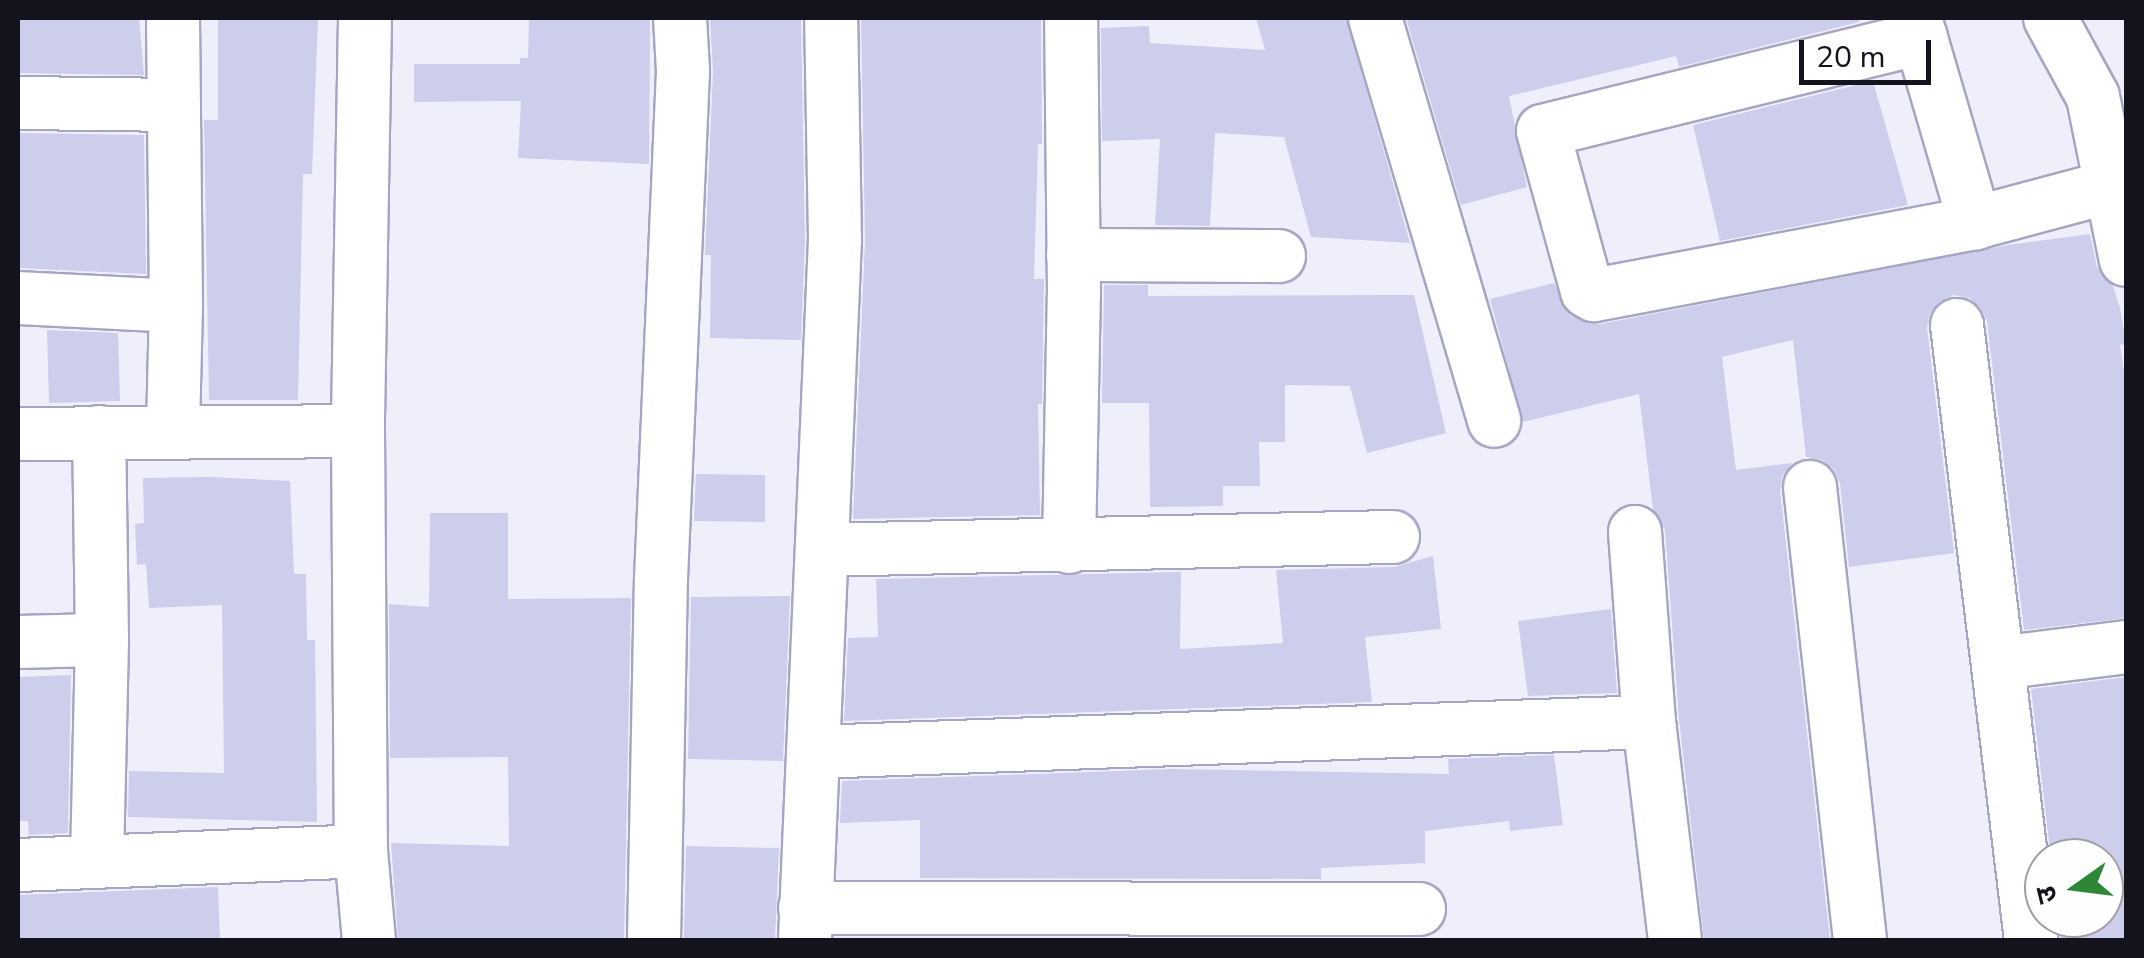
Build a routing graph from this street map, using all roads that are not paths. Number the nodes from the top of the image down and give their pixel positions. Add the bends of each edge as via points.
1 (173, 18) edge
2 (365, 18) edge
3 (680, 18) edge
4 (831, 18) edge
5 (1071, 18) edge
6 (1375, 18) edge
7 (2050, 18) edge
8 (1918, 28) edge
9 (2110, 94) edge
10 (18, 104) edge
11 (174, 105) junction
12 (2113, 186) junction
13 (1975, 223) junction
14 (1074, 256) junction
15 (1279, 256) dead end
16 (2126, 260) edge
17 (18, 298) edge
18 (176, 306) junction
19 (1957, 324) dead end
20 (1494, 420) dead end
21 (358, 431) junction
22 (99, 432) junction
23 (173, 432) junction
24 (18, 434) edge
25 (1810, 487) dead end
26 (1635, 532) dead end
27 (1393, 538) dead end
28 (1069, 547) junction
29 (823, 550) junction
30 (102, 640) junction
31 (18, 642) edge
32 (2126, 647) edge
33 (1998, 663) junction
34 (1649, 722) junction
35 (815, 752) junction
36 (362, 851) junction
37 (97, 860) junction
38 (18, 865) edge
39 (1419, 910) dead end
40 (805, 924) edge
41 (369, 940) edge
42 (654, 940) edge
43 (1675, 940) edge
44 (1860, 940) edge
45 (2030, 940) edge

1 - 11 street
2 - 21 street
3 - 42 street
4 - 29 street via 836,240
5 - 14 street
6 - 20 street
7 - 9 street
8 - 13 street
8 - 13 street via 1544,130 1587,291 1594,295
9 - 12 street
10 - 11 street
11 - 18 street
12 - 13 street
12 - 16 street
14 - 15 street
14 - 28 street
17 - 18 street
18 - 23 street
19 - 33 street
21 - 23 street
21 - 36 street
22 - 23 street
22 - 24 street
22 - 30 street
25 - 44 street
26 - 34 street
27 - 28 street
28 - 29 street
29 - 35 street
30 - 31 street
30 - 37 street
32 - 33 street
33 - 45 street
34 - 35 street
34 - 43 street
35 - 40 street
36 - 37 street
36 - 41 street
37 - 38 street
39 - 40 street

